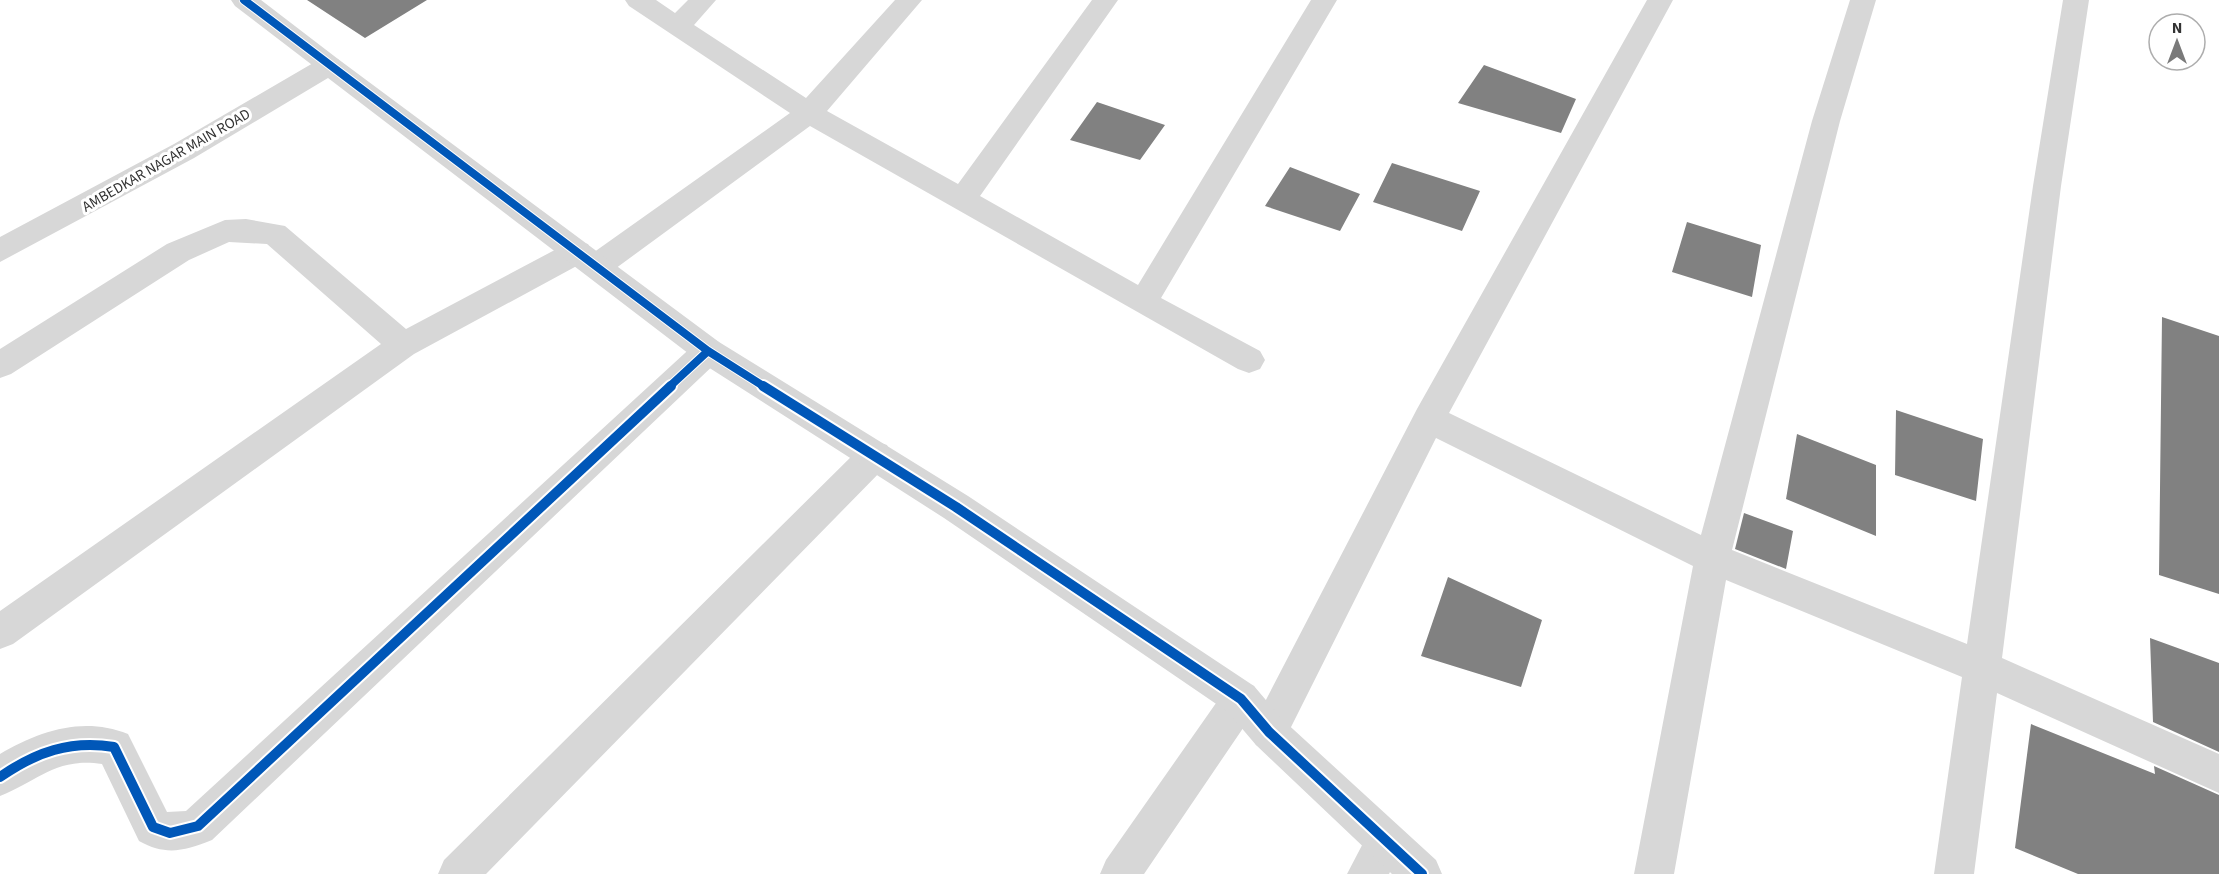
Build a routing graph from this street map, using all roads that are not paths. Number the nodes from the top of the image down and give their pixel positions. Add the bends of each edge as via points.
1 (638, 0) edge
2 (703, 0) edge
3 (909, 0) edge
4 (1105, 0) edge
5 (1324, 0) edge
6 (1660, 0) edge
7 (1863, 0) edge
8 (2076, 0) edge
9 (252, 2) edge
10 (676, 27) junction
11 (329, 65) junction
12 (809, 113) junction
13 (962, 200) junction
14 (0, 251) edge
15 (587, 259) junction
16 (1143, 302) junction
17 (403, 345) junction
18 (708, 351) junction
19 (1249, 360) dead end
20 (0, 365) edge
21 (1428, 419) junction
22 (875, 455) junction
23 (1712, 558) junction
24 (0, 632) edge
25 (1981, 667) junction
26 (1241, 699) junction
27 (1269, 732) junction
28 (2219, 774) edge
29 (0, 777) edge
30 (1376, 858) edge
31 (459, 874) edge
32 (1120, 874) edge
33 (1422, 874) edge
34 (1654, 874) edge
35 (1954, 874) edge

1 - 10 street
2 - 10 street
3 - 12 street
4 - 13 street
5 - 16 street
6 - 21 street
7 - 23 street via 1826,121
8 - 25 street
9 - 11 street
10 - 12 street
11 - 14 street, AMBEDKAR NAGAR MAIN ROAD via 183,151
11 - 15 street
12 - 13 street
12 - 15 street
13 - 16 street
15 - 17 street
15 - 18 street
16 - 19 street
17 - 20 street via 275,234 225,231 178,252
17 - 24 street
18 - 22 street
18 - 29 street via 198,826 173,833 161,833 153,827 114,747 93,742 45,750
21 - 23 street
21 - 27 street
22 - 26 street
22 - 31 street
23 - 25 street
23 - 34 street
25 - 28 street
25 - 35 street
26 - 27 street
26 - 32 street
27 - 30 street
30 - 33 street

